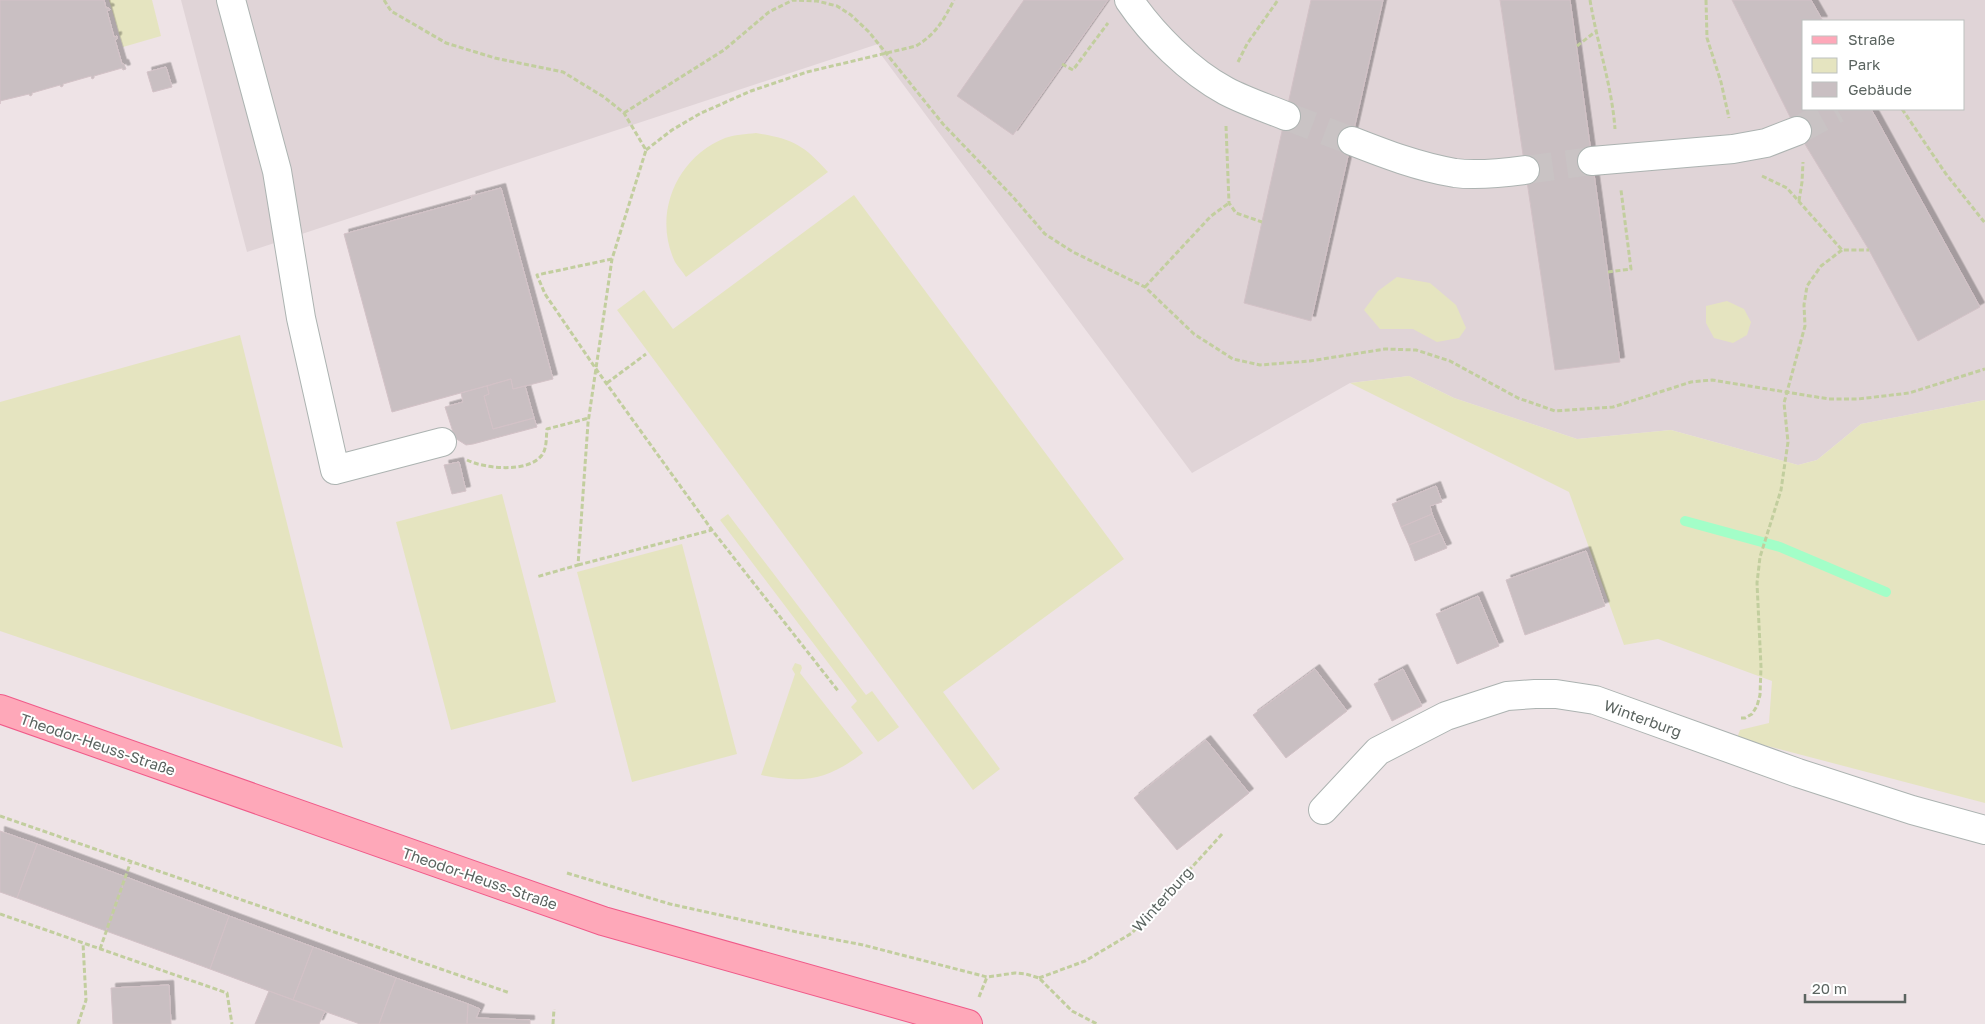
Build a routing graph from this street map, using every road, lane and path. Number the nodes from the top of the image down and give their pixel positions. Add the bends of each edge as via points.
1 (231, 0) edge
2 (384, 0) edge
3 (954, 0) edge
4 (1278, 0) edge
5 (1590, 0) edge
6 (1706, 0) edge
7 (1121, 8) edge
8 (1595, 32) junction
9 (1247, 44) dead end
10 (1577, 46) dead end
11 (885, 54) junction
12 (1062, 64) dead end
13 (1227, 92) junction
14 (1723, 92) dead end
15 (1614, 109) dead end
16 (1903, 110) edge
17 (624, 113) junction
18 (1286, 116) tunnel mouth
19 (1795, 132) joint
20 (1352, 141) tunnel mouth
21 (1733, 149) junction
22 (646, 150) junction
23 (1605, 160) joint
24 (1525, 170) tunnel mouth
25 (1799, 201) junction
26 (1229, 203) junction
27 (1262, 222) dead end
28 (1985, 223) edge
29 (1842, 250) junction
30 (1869, 250) dead end
31 (612, 259) junction
32 (1608, 272) dead end
33 (1144, 287) junction
34 (646, 354) dead end
35 (596, 369) junction
36 (1985, 369) edge
37 (607, 383) junction
38 (1787, 392) junction
39 (589, 418) junction
40 (442, 442) joint
41 (712, 530) junction
42 (578, 565) junction
43 (536, 577) dead end
44 (839, 692) dead end
45 (0, 709) edge
46 (1736, 718) dead end
47 (1323, 810) dead end
48 (0, 816) edge
49 (1985, 830) edge
50 (1223, 833) dead end
51 (131, 861) junction
52 (566, 872) dead end
53 (0, 914) edge
54 (83, 943) junction
55 (100, 949) junction
56 (1039, 978) junction
57 (510, 993) dead end
58 (554, 1009) dead end
59 (78, 1024) edge
60 (232, 1024) edge
61 (553, 1024) edge
62 (968, 1024) edge
63 (1097, 1024) edge

1 - 40 street via 276,171 300,318 335,470
2 - 17 path via 391,11 446,43 495,58 563,72
3 - 11 path via 929,38 916,46
4 - 9 path
5 - 8 path
6 - 14 path via 1707,38
7 - 12 path via 1073,70
7 - 13 street via 1145,24 1177,56
8 - 10 path
8 - 15 path
11 - 17 path via 851,14 837,6 793,0 769,12 724,50
11 - 22 path via 807,72 751,91 701,113
11 - 33 path via 943,124 1045,234 1073,252
13 - 18 street
13 - 26 path via 1225,131
16 - 28 path via 1946,174
17 - 22 path
19 - 21 street via 1766,143
19 - 25 path via 1804,162
20 - 24 street via 1399,159 1457,173 1494,174
21 - 23 street
21 - 25 path via 1738,162 1787,188
22 - 31 path
23 - 32 path via 1631,269
25 - 29 path
26 - 27 path via 1236,213
26 - 33 path via 1211,216
29 - 30 path
29 - 38 path via 1820,266 1807,286 1805,326
31 - 35 path
31 - 35 path via 537,275 545,294
33 - 38 path via 1194,334 1233,359 1260,365 1385,349 1416,350 1450,361 1518,398 1555,411 1613,407 1691,382 1712,380
34 - 37 path
35 - 37 path
35 - 39 path
36 - 38 path via 1909,393 1829,399
37 - 41 path
38 - 46 path via 1784,403 1788,442 1780,490 1760,557 1757,583 1762,667 1760,695 1752,714
39 - 40 path via 547,429 544,453 536,462 505,468 485,467 469,461
39 - 42 path
41 - 42 path
41 - 44 path
42 - 43 path
45 - 62 main road, Theodor-Heuss-Straße via 602,921
47 - 49 street, Winterburg via 1378,751 1446,716 1507,696 1556,694 1595,700 1798,773
48 - 51 path
50 - 56 path, Winterburg via 1132,933 1085,961
51 - 55 path
51 - 57 path
52 - 56 path via 670,904 863,945 987,977 1015,973
53 - 54 path
54 - 55 path
54 - 59 path via 86,1000
55 - 60 path via 227,993
56 - 63 path via 1072,1011
58 - 61 path

